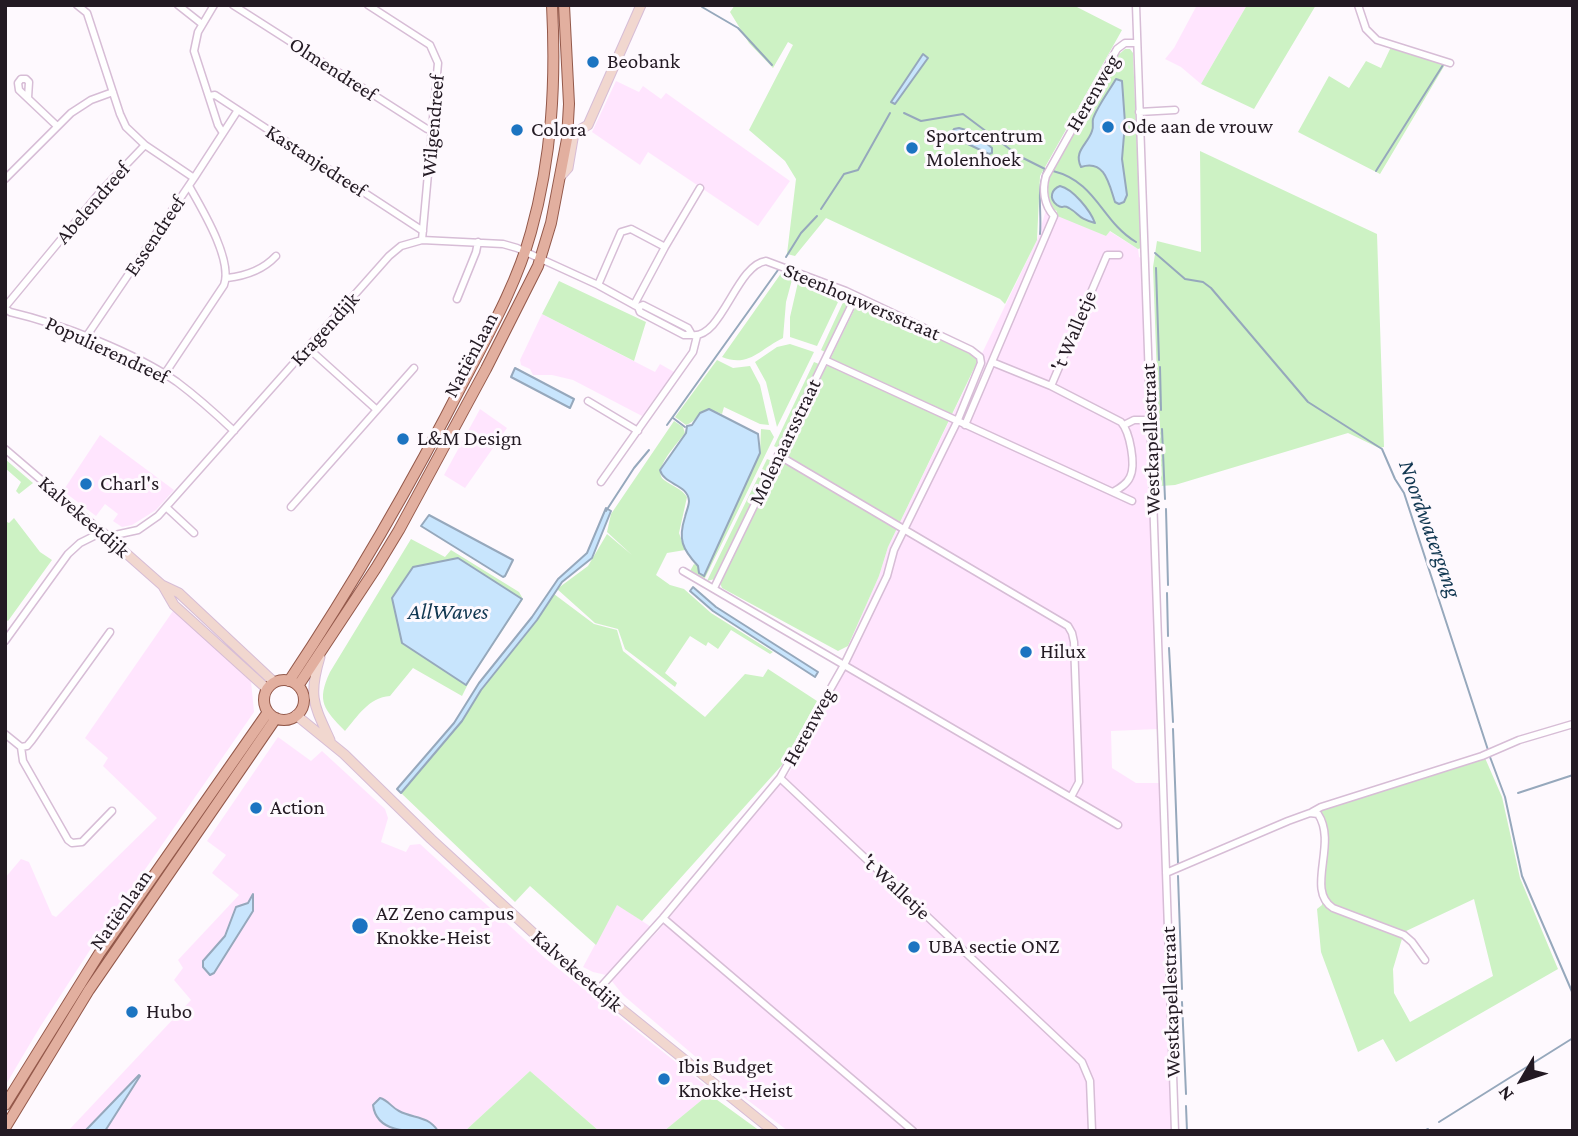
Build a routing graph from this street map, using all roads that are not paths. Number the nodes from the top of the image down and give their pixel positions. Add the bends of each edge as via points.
1 (77, 5) edge
2 (178, 5) edge
3 (214, 5) edge
4 (233, 5) edge
5 (368, 5) edge
6 (552, 5) edge
7 (564, 5) edge
8 (640, 5) edge
9 (1136, 5) edge
10 (1358, 5) edge
11 (202, 24) junction
12 (1137, 43) junction
13 (1450, 62) dead end
14 (113, 92) junction
15 (209, 96) junction
16 (28, 98) dead end
17 (238, 110) junction
18 (1175, 110) dead end
19 (1139, 112) junction
20 (569, 117) junction
21 (57, 127) junction
22 (581, 127) junction
23 (433, 130) junction
24 (223, 134) junction
25 (145, 145) junction
26 (561, 176) junction
27 (194, 178) junction
28 (5, 179) edge
29 (189, 186) junction
30 (700, 188) dead end
31 (423, 231) junction
32 (422, 240) junction
33 (478, 242) junction
34 (665, 247) junction
35 (524, 252) junction
36 (1119, 255) dead end
37 (276, 256) dead end
38 (540, 259) junction
39 (227, 278) junction
40 (598, 285) junction
41 (856, 296) junction
42 (457, 299) dead end
43 (636, 306) junction
44 (5, 308) edge
45 (694, 335) junction
46 (86, 337) junction
47 (308, 348) junction
48 (980, 357) joint
49 (825, 360) junction
50 (992, 362) junction
51 (414, 368) dead end
52 (164, 375) junction
53 (1051, 386) junction
54 (588, 401) dead end
55 (377, 410) junction
56 (1150, 420) junction
57 (957, 422) junction
58 (965, 425) junction
59 (1124, 425) junction
60 (638, 430) junction
61 (234, 431) junction
62 (5, 449) edge
63 (778, 455) junction
64 (601, 482) dead end
65 (1113, 492) junction
66 (1132, 501) dead end
67 (166, 507) junction
68 (292, 508) dead end
69 (904, 530) junction
70 (102, 532) junction
71 (194, 533) dead end
72 (110, 539) junction
73 (683, 571) dead end
74 (713, 588) junction
75 (110, 632) dead end
76 (5, 641) edge
77 (321, 652) junction
78 (844, 665) junction
79 (294, 683) junction
80 (270, 686) junction
81 (272, 715) junction
82 (296, 715) junction
83 (1573, 724) edge
84 (5, 734) edge
85 (330, 742) junction
86 (21, 747) junction
87 (780, 778) junction
88 (1071, 797) junction
89 (112, 811) dead end
90 (1310, 813) junction
91 (1118, 825) dead end
92 (1167, 873) junction
93 (663, 918) junction
94 (1424, 960) dead end
95 (598, 990) junction
96 (5, 1105) edge
97 (5, 1128) edge
98 (773, 1131) edge
99 (913, 1131) edge
100 (1091, 1131) edge
101 (1175, 1131) edge

1 - 14 street via 87,13
2 - 11 street
3 - 11 street
4 - 23 street, Olmendreef
5 - 23 street, Wilgendreef via 430,45 435,54
6 - 35 main road, Natiënlaan via 553,118 544,181
7 - 20 main road, Natiënlaan
8 - 22 street via 588,125
9 - 12 street, Westkapellestraat
10 - 13 street via 1366,29 1377,40
11 - 15 street via 194,51
12 - 19 street, Westkapellestraat
12 - 50 street, Herenweg via 1117,49 1046,176 1044,192 1054,216
14 - 21 street via 80,106
14 - 25 street via 126,127
15 - 17 street, Kastanjedreef via 215,95
15 - 24 street
16 - 21 street
17 - 24 street, Essendreef
17 - 31 street, Kastanjedreef
18 - 19 street
19 - 56 street, Westkapellestraat
20 - 22 street
20 - 26 main road, Natiënlaan
21 - 28 street
22 - 26 street via 574,133 568,168
23 - 31 street, Wilgendreef
24 - 27 street, Essendreef
25 - 27 street, Abelendreef
25 - 44 street, Abelendreef
26 - 38 main road, Natiënlaan
27 - 29 street, Essendreef
29 - 39 street via 225,261
29 - 46 street, Essendreef
30 - 34 street
31 - 32 street, Wilgendreef
32 - 33 street, Kragendijk
32 - 47 street, Kragendijk via 395,250
33 - 35 street, Kragendijk
33 - 42 street
34 - 40 street via 631,229 621,232
34 - 43 street
35 - 38 street
35 - 79 main road, Natiënlaan via 497,318 408,489
36 - 53 street, 't Walletje via 1107,255
37 - 39 street via 267,265
38 - 40 street
38 - 77 main road, Natiënlaan via 419,493
39 - 52 street
40 - 43 street
41 - 45 street, Steenhouwersstraat via 759,262 708,329
41 - 48 street, Steenhouwersstraat
41 - 49 street, Molenaarsstraat
43 - 45 street via 643,305
44 - 46 street, Populierendreef
45 - 60 street via 693,352
46 - 52 street, Populierendreef
47 - 55 street
47 - 61 street, Kragendijk
48 - 57 street, Herenweg
49 - 57 street
49 - 63 street, Molenaarsstraat
50 - 53 street
50 - 58 street, Herenweg
51 - 55 street
52 - 61 street, Populierendreef
53 - 59 street, 't Walletje
54 - 60 street
55 - 68 street
56 - 59 street
56 - 92 street, Westkapellestraat
57 - 58 street
57 - 69 street, Herenweg
58 - 65 street
59 - 65 street via 1130,434 1132,474
60 - 64 street
61 - 67 street, Kragendijk
62 - 70 street, Kalvekeetdijk
63 - 69 street
63 - 74 street, Molenaarsstraat
65 - 66 street
67 - 71 street
67 - 72 street, Kragendijk via 138,530
69 - 78 street, Herenweg
69 - 88 street via 1068,626 1079,782
70 - 72 street, Kalvekeetdijk
70 - 76 street via 68,554
72 - 80 street, Kalvekeetdijk via 162,585 176,607
73 - 74 street
74 - 78 street
75 - 86 street via 32,740
77 - 79 main road, Natiënlaan
77 - 85 street, Kalvekeetdijk via 312,693
78 - 87 street, Herenweg
78 - 88 street
79 - 80 main road
79 - 82 main road via 303,701
80 - 81 main road via 264,698
81 - 82 main road via 289,719
81 - 96 main road, Natiënlaan via 99,954
81 - 97 main road, Natiënlaan via 89,990
82 - 85 street, Kalvekeetdijk
83 - 90 street
84 - 86 street
85 - 95 street, Kalvekeetdijk
86 - 89 street via 23,761 72,843 82,842
87 - 93 street, Herenweg
87 - 100 street, 't Walletje via 1082,1062 1090,1081
88 - 91 street
90 - 92 street
90 - 94 street via 1318,814 1325,824 1321,891 1325,901 1404,936
92 - 101 street, Westkapellestraat
93 - 95 street, Herenweg
93 - 99 street
95 - 98 street, Kalvekeetdijk

